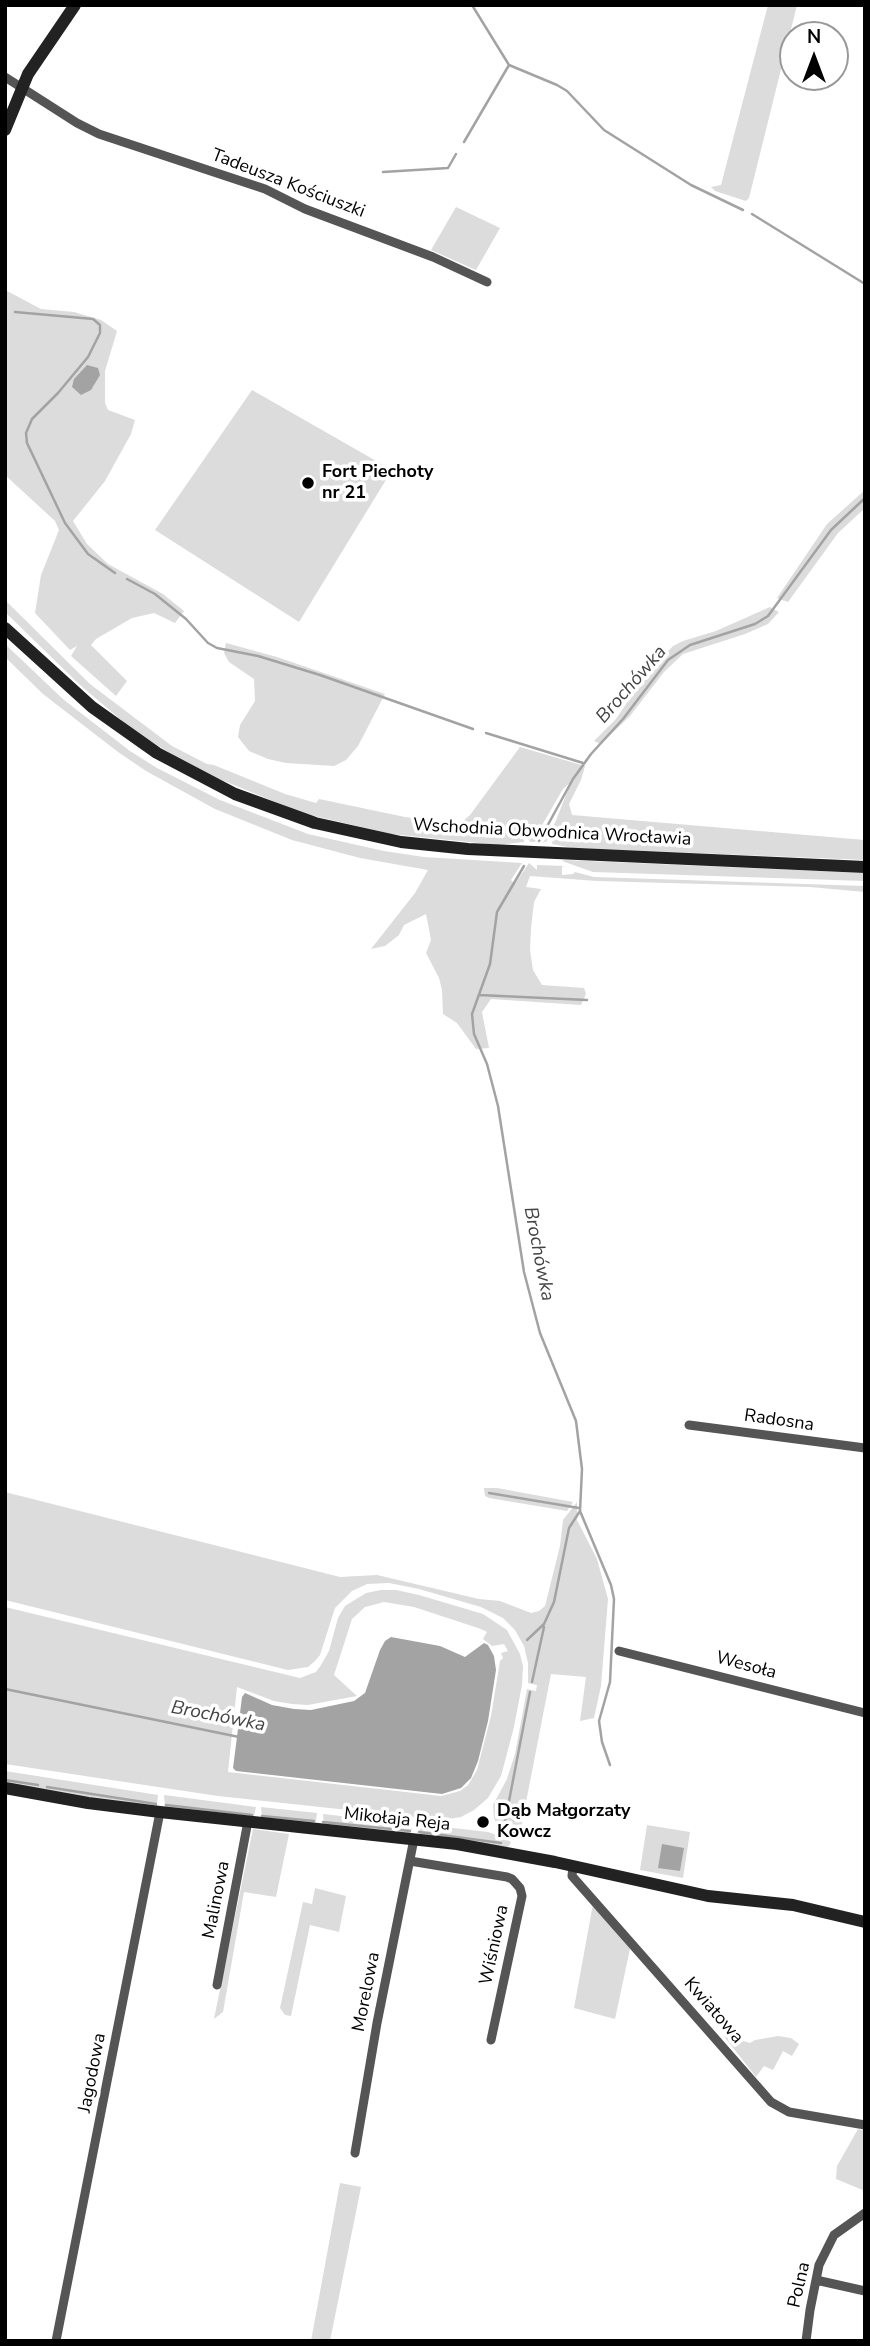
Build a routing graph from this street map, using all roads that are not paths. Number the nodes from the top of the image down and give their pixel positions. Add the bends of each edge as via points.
1 (75, 5) edge
2 (5, 77) edge
3 (23, 89) junction
4 (5, 130) edge
5 (487, 282) dead end
6 (5, 628) edge
7 (865, 867) edge
8 (688, 1424) dead end
9 (865, 1448) edge
10 (620, 1651) dead end
11 (865, 1713) edge
12 (5, 1788) edge
13 (160, 1812) junction
14 (248, 1821) junction
15 (414, 1839) junction
16 (410, 1861) junction
17 (573, 1866) junction
18 (865, 1922) edge
19 (217, 1985) dead end
20 (491, 2040) dead end
21 (865, 2125) edge
22 (355, 2153) dead end
23 (865, 2213) edge
24 (816, 2280) junction
25 (865, 2291) edge
26 (56, 2341) edge
27 (806, 2341) edge

1 - 3 street via 28,74
2 - 3 street, Tadeusza Kościuszki
3 - 4 street
3 - 5 street, Tadeusza Kościuszki via 99,134 256,185 304,209
6 - 7 street, Wschodnia Obwodnica Wrocławia via 124,732 235,794 315,823 436,846
8 - 9 street, Radosna
10 - 11 street, Wesoła
12 - 13 street, Mikołaja Reja
13 - 14 street, Mikołaja Reja
13 - 26 street, Jagodowa
14 - 15 street, Mikołaja Reja
14 - 19 street, Malinowa
15 - 16 street, Morelowa
15 - 17 street, Mikołaja Reja
16 - 20 street, Wiśniowa via 506,1877 520,1888
16 - 22 street, Morelowa
17 - 18 street, Mikołaja Reja via 708,1896 793,1905
17 - 21 street, Kwiatowa via 572,1876 771,2102 789,2112
23 - 24 street, Polna via 834,2235
24 - 25 street
24 - 27 street, Polna

